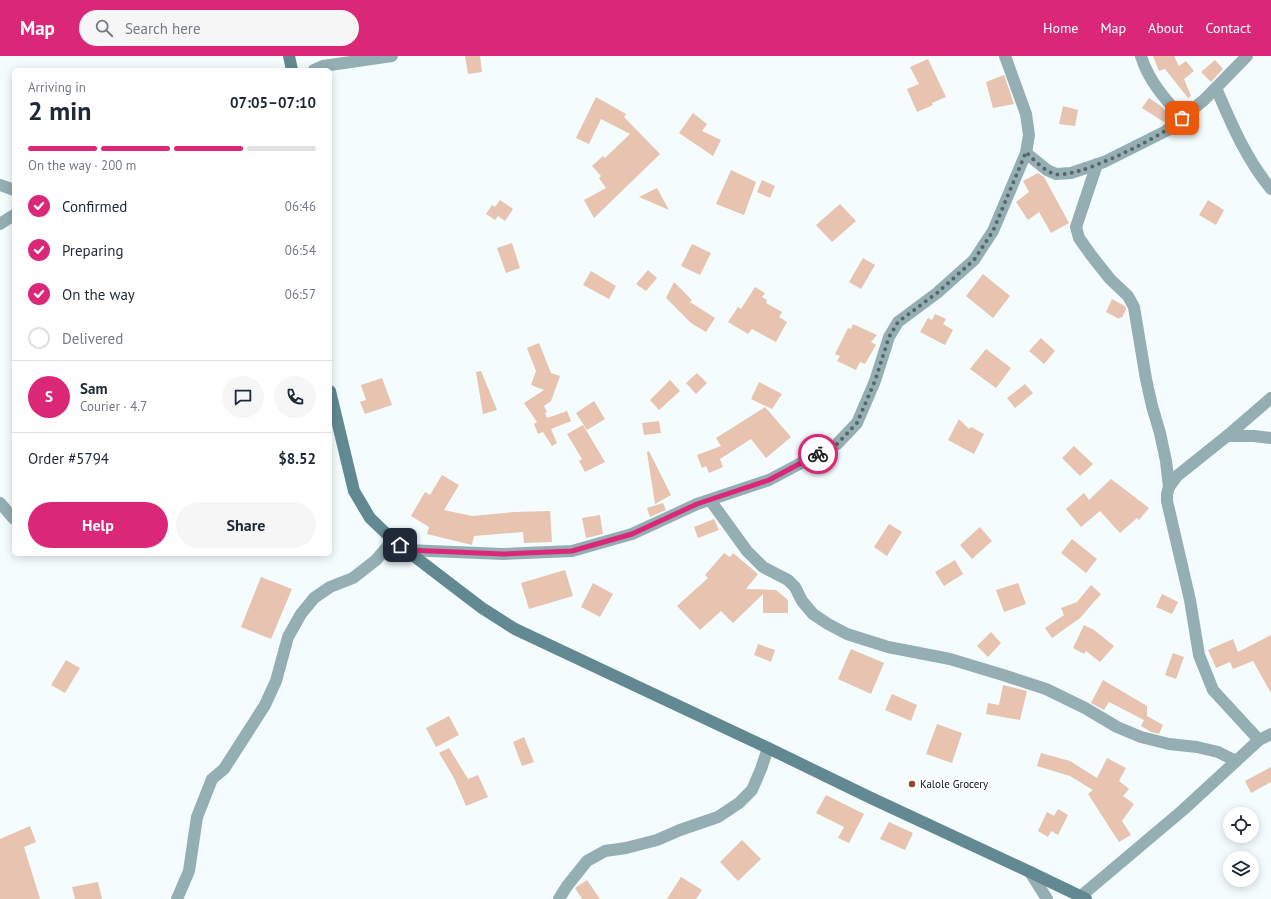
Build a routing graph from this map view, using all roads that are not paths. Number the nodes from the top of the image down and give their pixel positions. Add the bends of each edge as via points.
1 (289, 56) edge
2 (392, 56) edge
3 (1005, 56) edge
4 (1141, 56) edge
5 (1247, 56) edge
6 (292, 68) edge
7 (318, 68) edge
8 (1216, 88) junction
9 (1182, 118) junction
10 (1026, 152) junction
11 (1097, 164) junction
12 (0, 185) edge
13 (12, 189) edge
14 (1271, 189) edge
15 (12, 216) edge
16 (0, 224) edge
17 (1271, 398) edge
18 (332, 399) edge
19 (1227, 436) junction
20 (1271, 438) edge
21 (1170, 487) junction
22 (710, 500) junction
23 (0, 503) edge
24 (12, 517) edge
25 (393, 540) junction
26 (407, 550) junction
27 (1271, 734) edge
28 (1259, 740) junction
29 (768, 748) junction
30 (1236, 761) junction
31 (1030, 872) junction
32 (1084, 898) edge
33 (177, 899) edge
34 (559, 899) edge
35 (1047, 899) edge

1 - 6 street
2 - 7 street
3 - 10 street via 1026,114 1029,135
4 - 9 street via 1150,78
5 - 8 street
8 - 9 street
8 - 14 street via 1237,138
9 - 11 street via 1166,131
10 - 11 street via 1047,170 1056,174 1071,173
10 - 22 street via 993,231 974,260 937,293 898,322 889,337 875,381 857,423 837,444 769,480
11 - 21 street via 1076,227 1079,238 1091,255 1128,296 1134,307 1146,379
12 - 13 street
15 - 16 street
17 - 19 street
18 - 25 street via 354,491 370,518
19 - 20 street
19 - 21 street via 1177,476
21 - 28 street via 1167,501 1190,600 1199,655 1213,690
22 - 26 street via 632,534 572,551 503,554
22 - 30 street via 747,551 763,567 788,580 813,614 847,634 888,647 950,659 1010,677 1046,689 1141,737 1218,752
23 - 24 street
25 - 26 street
25 - 33 street via 376,560 354,578 330,587 314,598 301,614 288,637 276,681 265,705 224,769 212,779 197,818 188,871
26 - 29 street via 482,608 515,629
27 - 28 street
28 - 30 street
29 - 31 street
29 - 34 street via 752,790 740,803 718,817 657,840 605,851 587,861
30 - 32 street
31 - 32 street
31 - 35 street

